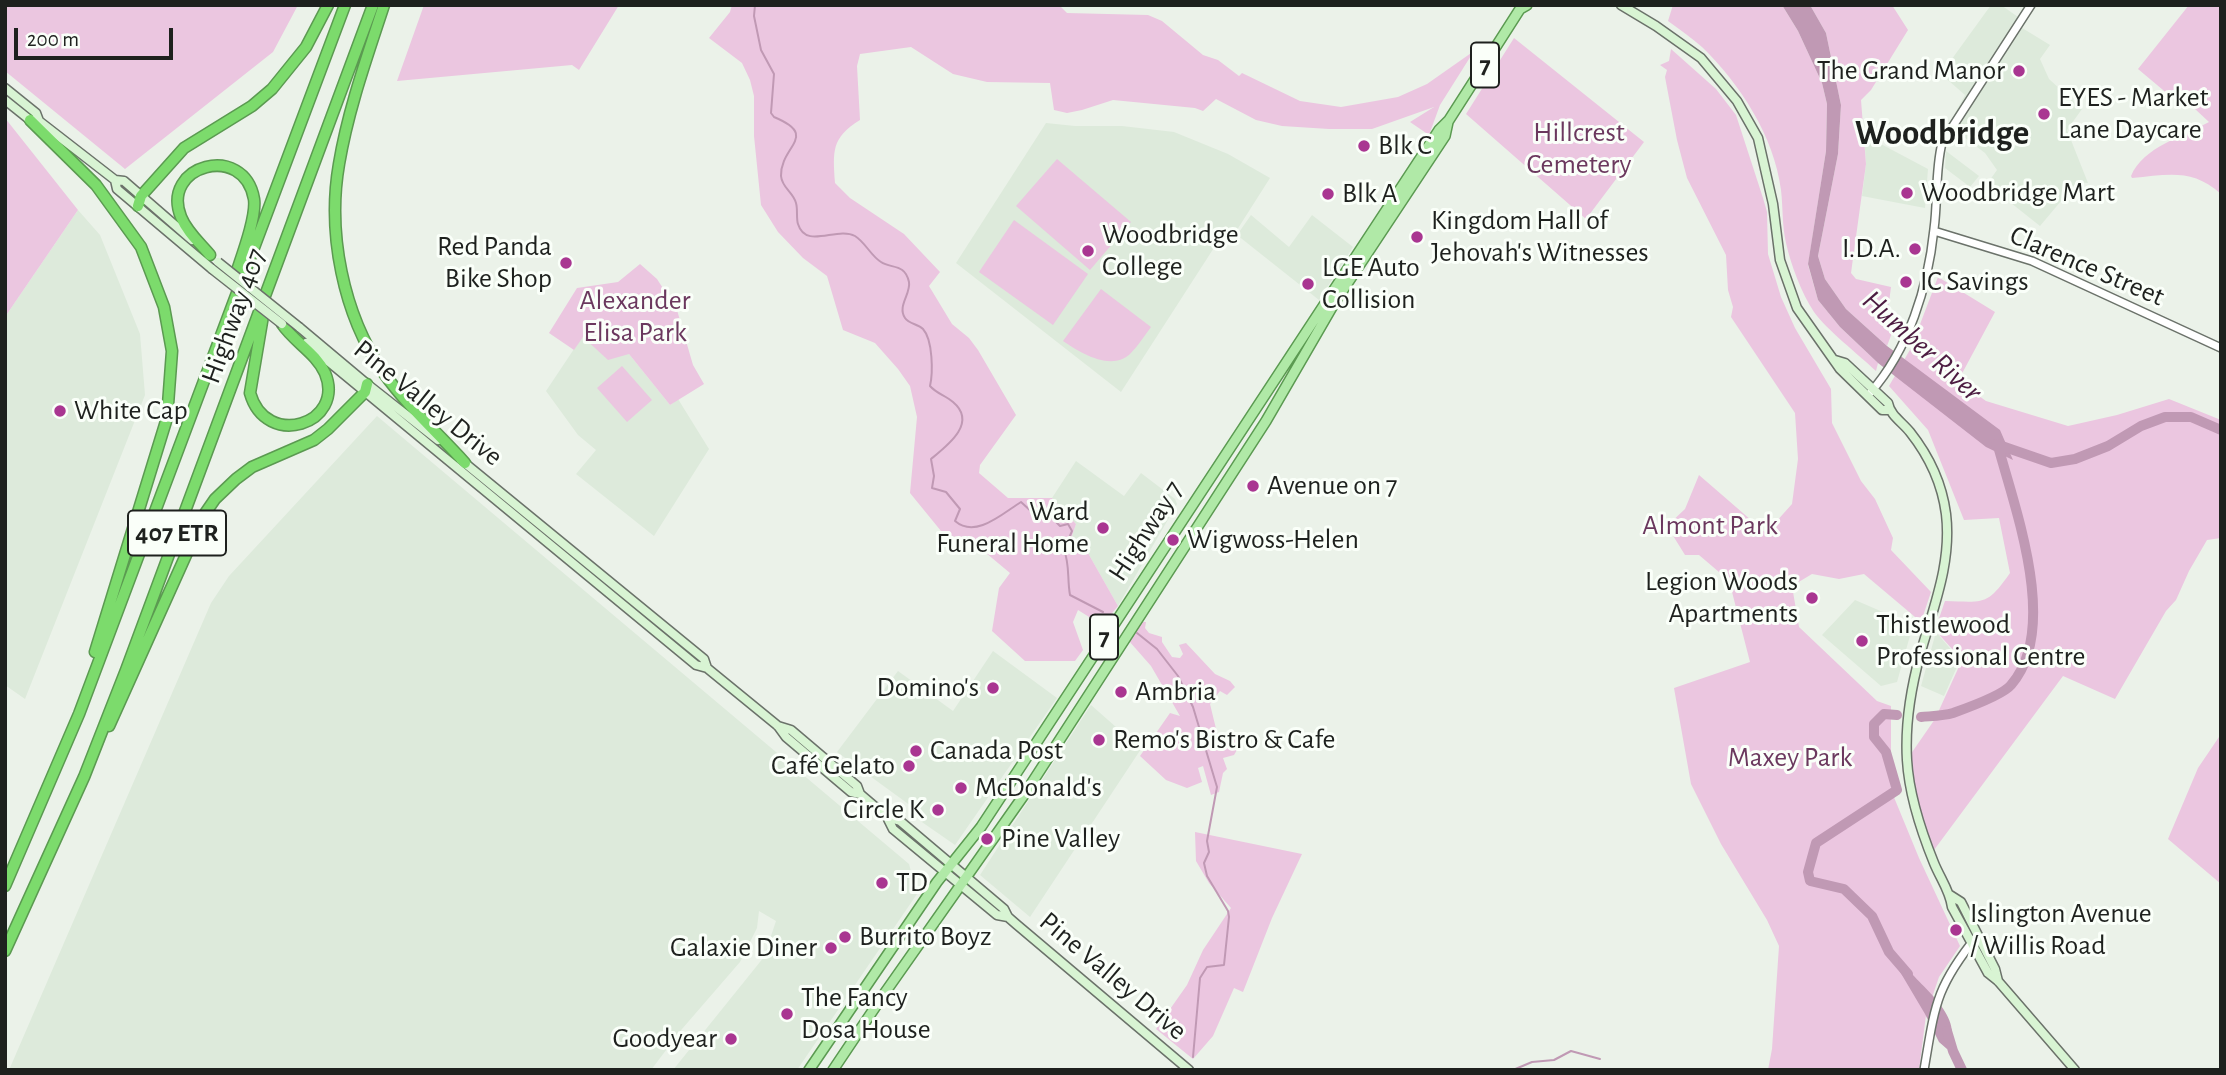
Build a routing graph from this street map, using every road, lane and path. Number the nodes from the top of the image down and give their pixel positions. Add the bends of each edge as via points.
1 (328, 5) edge
2 (345, 5) edge
3 (373, 5) edge
4 (384, 5) edge
5 (1621, 5) edge
6 (2031, 5) edge
7 (1522, 7) edge
8 (5, 88) edge
9 (5, 100) edge
10 (34, 120) junction
11 (1449, 120) junction
12 (140, 201) junction
13 (1934, 231) junction
14 (214, 262) junction
15 (268, 288) junction
16 (282, 324) joint
17 (221, 330) junction
18 (294, 332) junction
19 (2221, 348) edge
20 (1835, 360) junction
21 (366, 388) junction
22 (1874, 389) junction
23 (1867, 397) junction
24 (1889, 410) junction
25 (465, 463) junction
26 (707, 668) junction
27 (79, 714) junction
28 (84, 777) junction
29 (887, 817) junction
30 (951, 864) junction
31 (945, 872) junction
32 (964, 881) junction
33 (5, 886) edge
34 (1975, 940) junction
35 (5, 951) edge
36 (809, 1070) edge
37 (833, 1070) edge
38 (1189, 1070) edge
39 (1924, 1070) edge
40 (2075, 1070) edge

1 - 12 highway via 306,47 272,89 184,148
2 - 17 highway, Highway 407 / 407 ETR
3 - 15 highway, Highway 407 / 407 ETR
4 - 25 highway via 339,164 339,261 351,307 382,370
5 - 20 main road via 1701,58 1737,101 1758,138 1773,204 1776,244 1788,285 1808,325
6 - 13 street via 1942,143
7 - 11 main road, Highway 7 / 7
8 - 10 main road, Pine Valley Drive via 36,113
9 - 10 main road, Pine Valley Drive
10 - 12 main road, Pine Valley Drive via 115,180 124,181
10 - 27 highway via 96,185 142,247 164,307 172,351 167,418
11 - 30 main road, Highway 7 / 7 via 1438,130 981,827
11 - 32 main road, Highway 7 / 7 via 1446,136 1335,302 1248,449
12 - 14 main road, Pine Valley Drive
12 - 14 main road, Pine Valley Drive
13 - 19 street, Clarence Street via 2032,261
13 - 22 street via 1915,313 1903,344
14 - 16 main road, Pine Valley Drive, bridge
14 - 17 highway via 186,227 177,199 190,175 213,164 240,174 254,202
14 - 18 main road, Pine Valley Drive, bridge
15 - 18 highway via 250,393 262,416 292,426 314,419 326,403 328,391 319,363
15 - 28 highway, Highway 407 / 407 ETR
16 - 18 highway
17 - 27 highway, Highway 407 / 407 ETR
18 - 21 main road, Pine Valley Drive
20 - 22 main road via 1846,363
20 - 23 main road
21 - 25 main road, Pine Valley Drive
21 - 26 main road, Pine Valley Drive via 696,665
21 - 28 highway via 314,440 252,467 215,499
22 - 23 street
22 - 24 main road
23 - 24 main road via 1882,410
24 - 34 main road via 1929,461 1946,515 1945,566 1910,695 1907,760 1923,833 1938,873 1950,895 1961,902
25 - 26 main road, Pine Valley Drive via 704,659
26 - 29 main road, Pine Valley Drive via 841,784
27 - 33 highway, Highway 407 / 407 ETR
28 - 35 highway, Highway 407 / 407 ETR
29 - 30 main road, Pine Valley Drive via 900,821
29 - 31 main road, Pine Valley Drive via 894,829
30 - 31 main road, Highway 7 / 7
30 - 32 main road, Pine Valley Drive
31 - 32 main road, Pine Valley Drive
31 - 36 main road, Highway 7 / 7
32 - 37 main road, Highway 7 / 7
32 - 38 main road, Pine Valley Drive via 997,915 1008,917
34 - 39 street via 1938,995
34 - 40 main road via 1998,981

